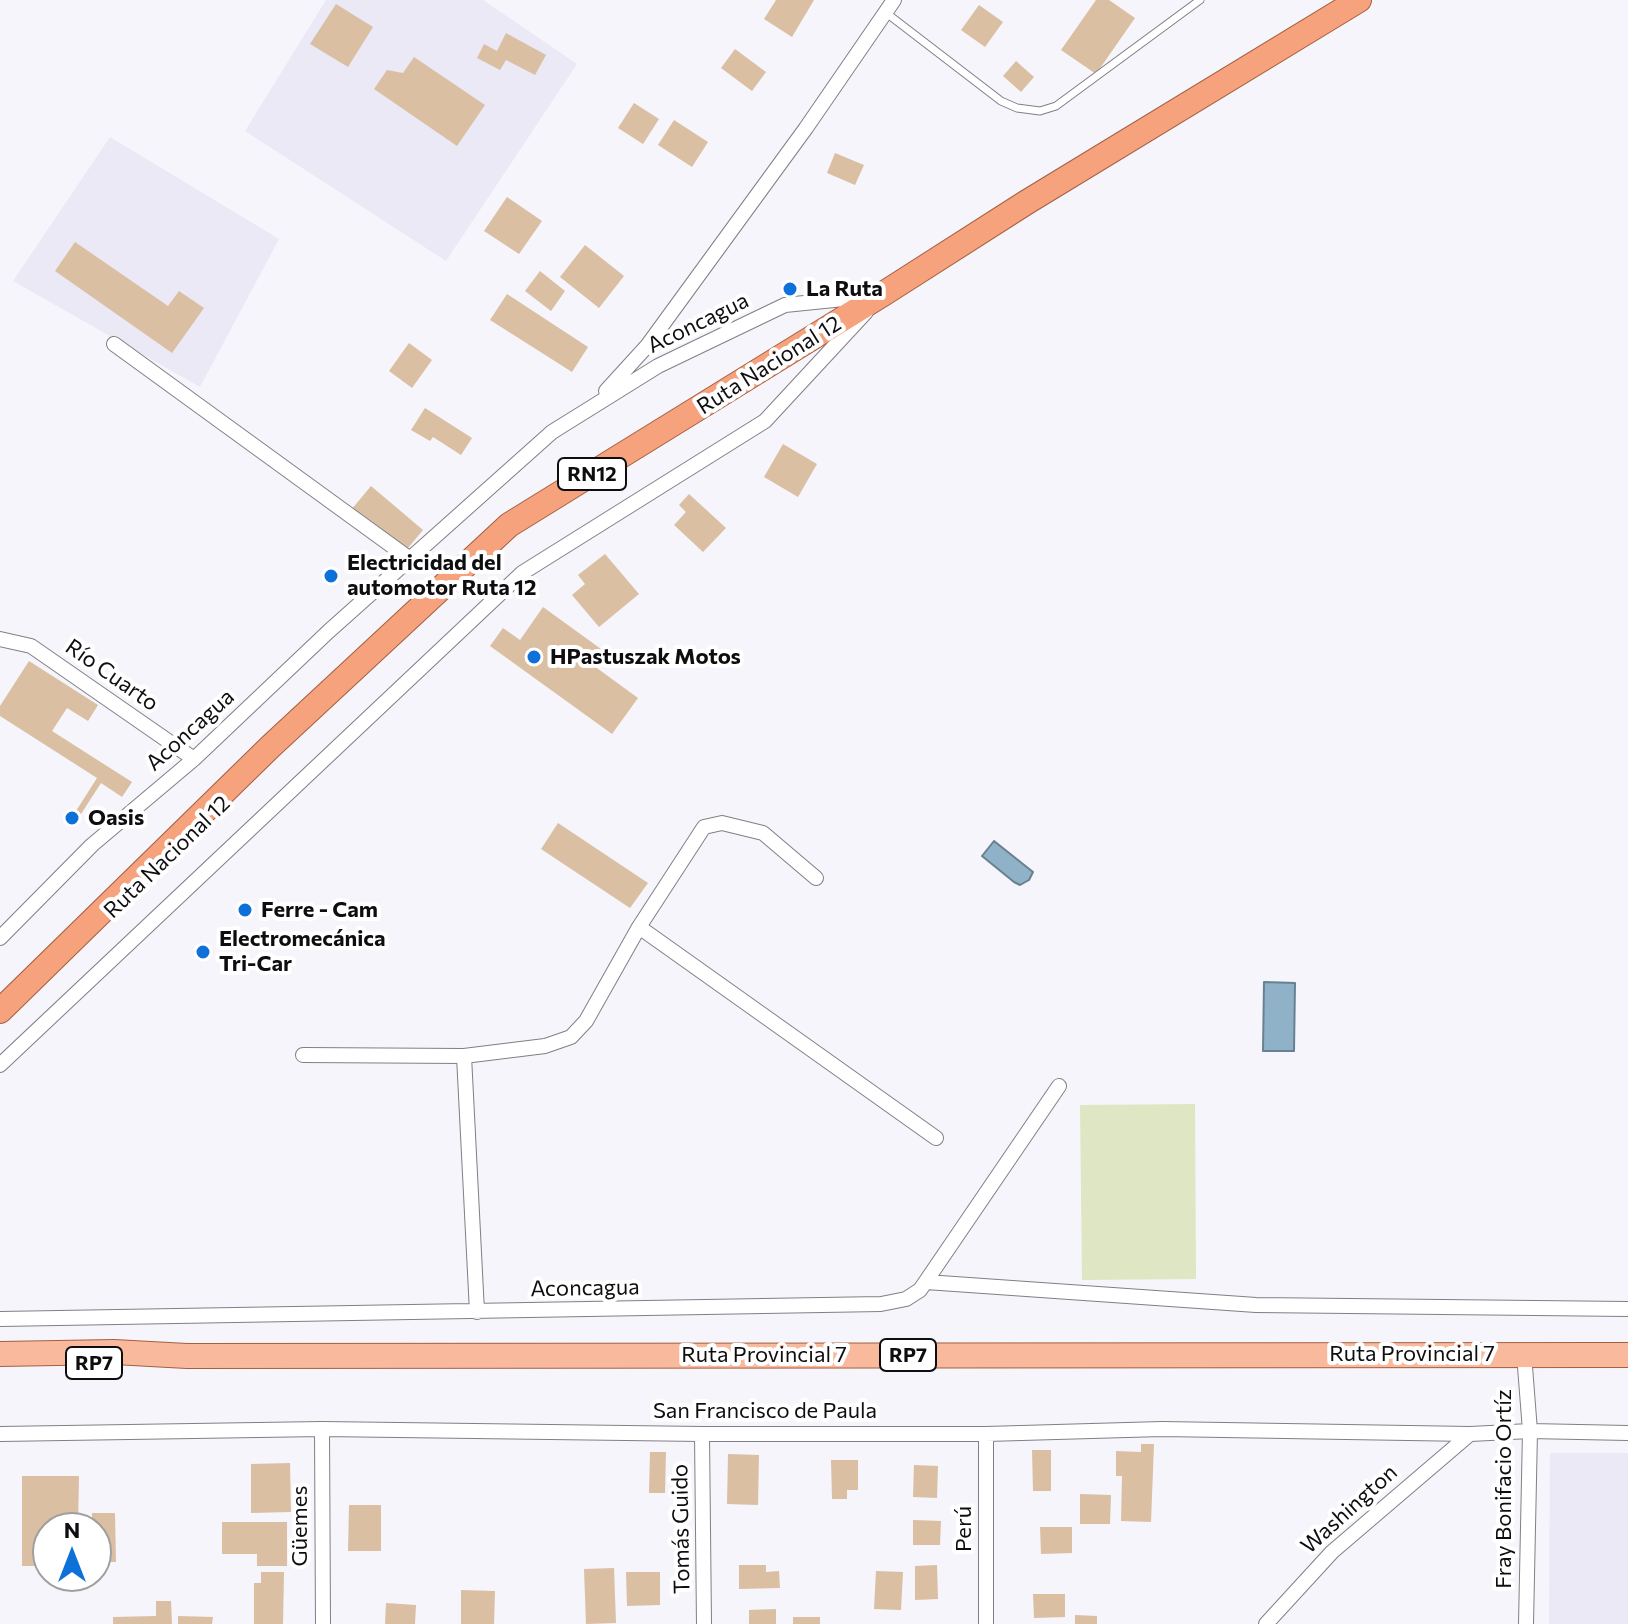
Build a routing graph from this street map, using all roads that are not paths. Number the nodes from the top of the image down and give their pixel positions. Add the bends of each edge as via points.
1 (1200, 0) edge
2 (1359, 0) edge
3 (889, 6) edge
4 (883, 294) junction
5 (114, 344) dead end
6 (592, 407) junction
7 (410, 559) junction
8 (1, 643) edge
9 (330, 692) junction
10 (194, 759) junction
11 (816, 878) dead end
12 (639, 927) junction
13 (0, 938) edge
14 (0, 1011) edge
15 (0, 1019) edge
16 (303, 1055) dead end
17 (464, 1056) junction
18 (0, 1065) edge
19 (1059, 1086) dead end
20 (936, 1138) dead end
21 (926, 1282) junction
22 (1628, 1309) edge
23 (477, 1312) junction
24 (0, 1319) edge
25 (0, 1354) edge
26 (1524, 1354) junction
27 (1628, 1355) edge
28 (187, 1356) junction
29 (0, 1364) edge
30 (322, 1429) junction
31 (1530, 1431) junction
32 (1628, 1433) edge
33 (0, 1434) edge
34 (702, 1434) junction
35 (986, 1434) junction
36 (1470, 1434) junction
37 (323, 1624) edge
38 (704, 1624) edge
39 (986, 1624) edge
40 (1266, 1624) edge
41 (1526, 1624) edge

1 - 3 lane via 1056,106 1040,111 1001,101
2 - 4 highway, Ruta Nacional 12 / RN12
3 - 6 street via 647,346
4 - 6 street, Aconcagua via 785,305 658,366
4 - 9 highway, Ruta Nacional 12 / RN12 via 509,525
4 - 18 street via 765,421 522,573
5 - 7 street
6 - 7 street, Aconcagua via 552,432
7 - 10 street, Aconcagua
8 - 10 street, Río Cuarto via 31,646
9 - 14 highway, Ruta Nacional 12 / RN12
9 - 15 highway, Ruta Nacional 12 / RN12 via 316,713
10 - 13 street, Aconcagua via 92,845
11 - 12 street via 763,833 722,823 704,827
12 - 17 street via 586,1021 571,1037 545,1046
12 - 20 street
16 - 17 street
17 - 23 street
19 - 21 street, Aconcagua
21 - 22 street via 1256,1305
21 - 23 street, Aconcagua via 906,1299 881,1304
23 - 24 street, Aconcagua
25 - 28 main road, Ruta Provincial 7 / RP7
26 - 27 main road, Ruta Provincial 7 / RP7
26 - 28 main road, Ruta Provincial 7 / RP7
26 - 31 street, Fray Bonifacio Ortíz
28 - 29 main road, Ruta Provincial 7 / RP7 via 126,1363
30 - 33 street, San Francisco de Paula
30 - 34 street, San Francisco de Paula
30 - 37 street, Güemes
31 - 32 street, San Francisco de Paula
31 - 36 street, San Francisco de Paula
31 - 41 street, Fray Bonifacio Ortíz
34 - 35 street, San Francisco de Paula
34 - 38 street, Tomás Guido
35 - 36 street, San Francisco de Paula via 1162,1429
35 - 39 street, Perú
36 - 40 street, Washington via 1332,1552

